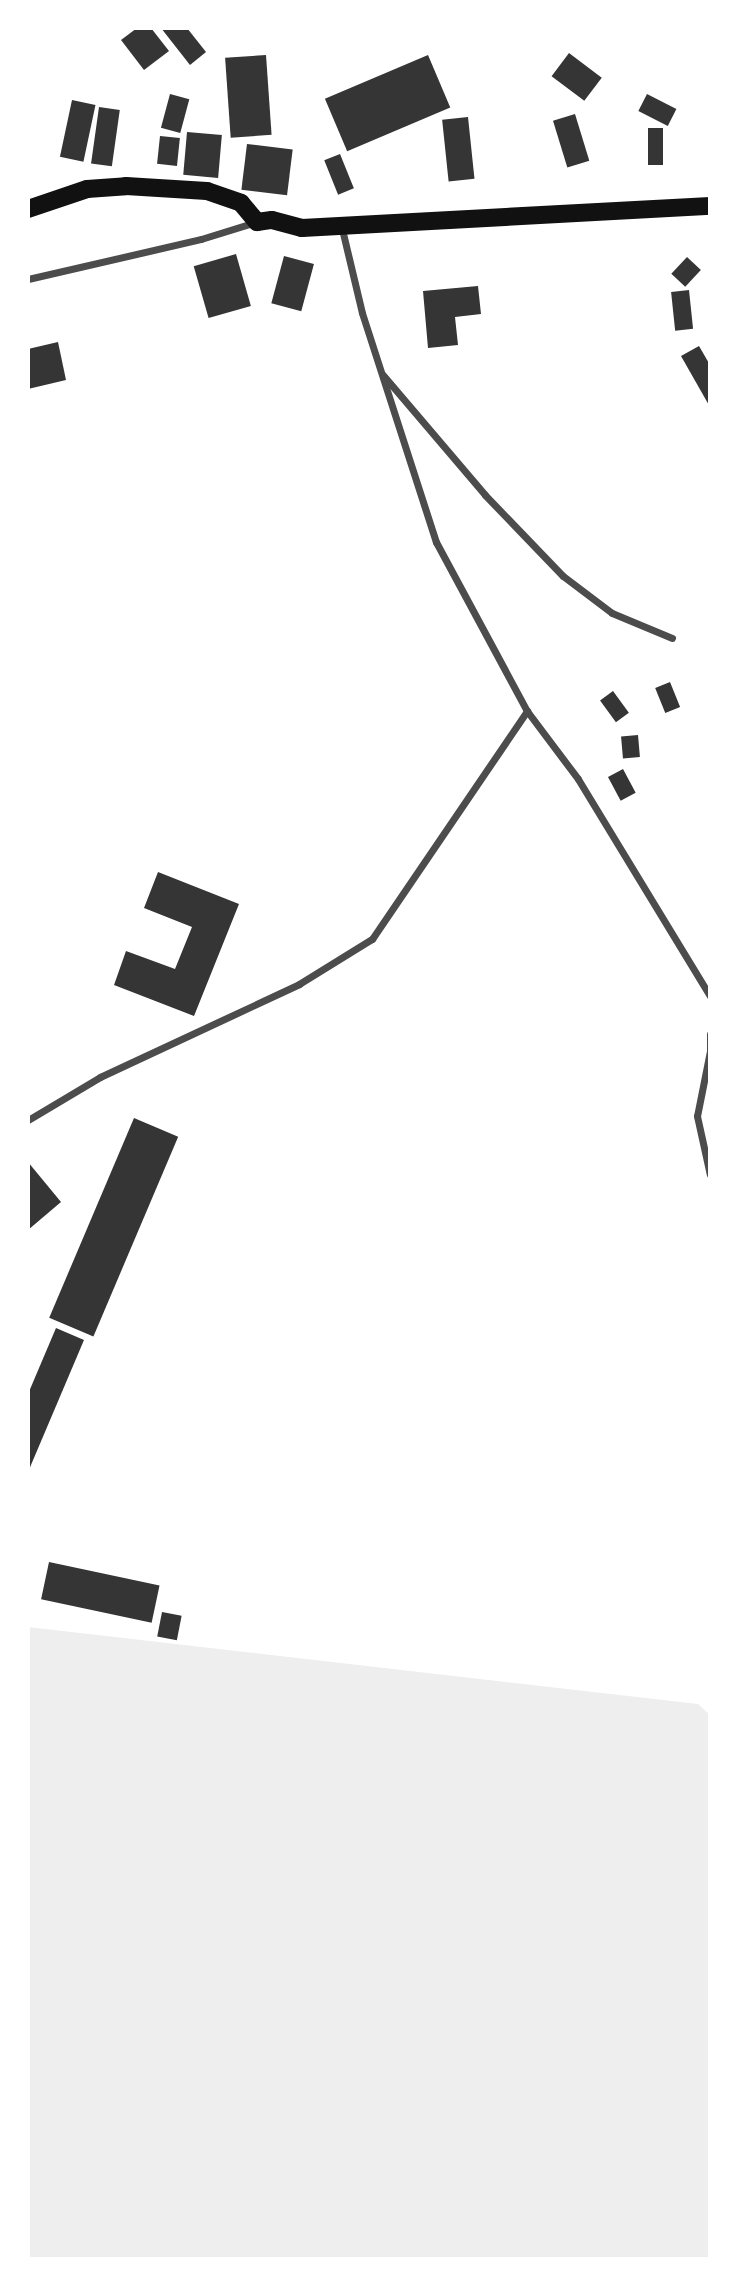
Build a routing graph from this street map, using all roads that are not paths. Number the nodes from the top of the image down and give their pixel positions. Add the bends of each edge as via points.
1 (710, 206) edge
2 (28, 209) edge
3 (257, 222) junction
4 (342, 229) junction
5 (28, 279) edge
6 (380, 372) junction
7 (672, 639) dead end
8 (527, 711) junction
9 (710, 996) edge
10 (710, 1034) edge
11 (28, 1120) edge
12 (710, 1175) edge

1 - 4 main road
2 - 3 main road via 86,189 176,188 207,191 241,203
3 - 4 main road
3 - 5 street
4 - 6 street
6 - 7 street via 485,495 563,576 612,613
6 - 8 street via 436,542
8 - 9 street via 578,779
8 - 11 street via 372,939 299,984 100,1077
10 - 12 street via 696,1116

